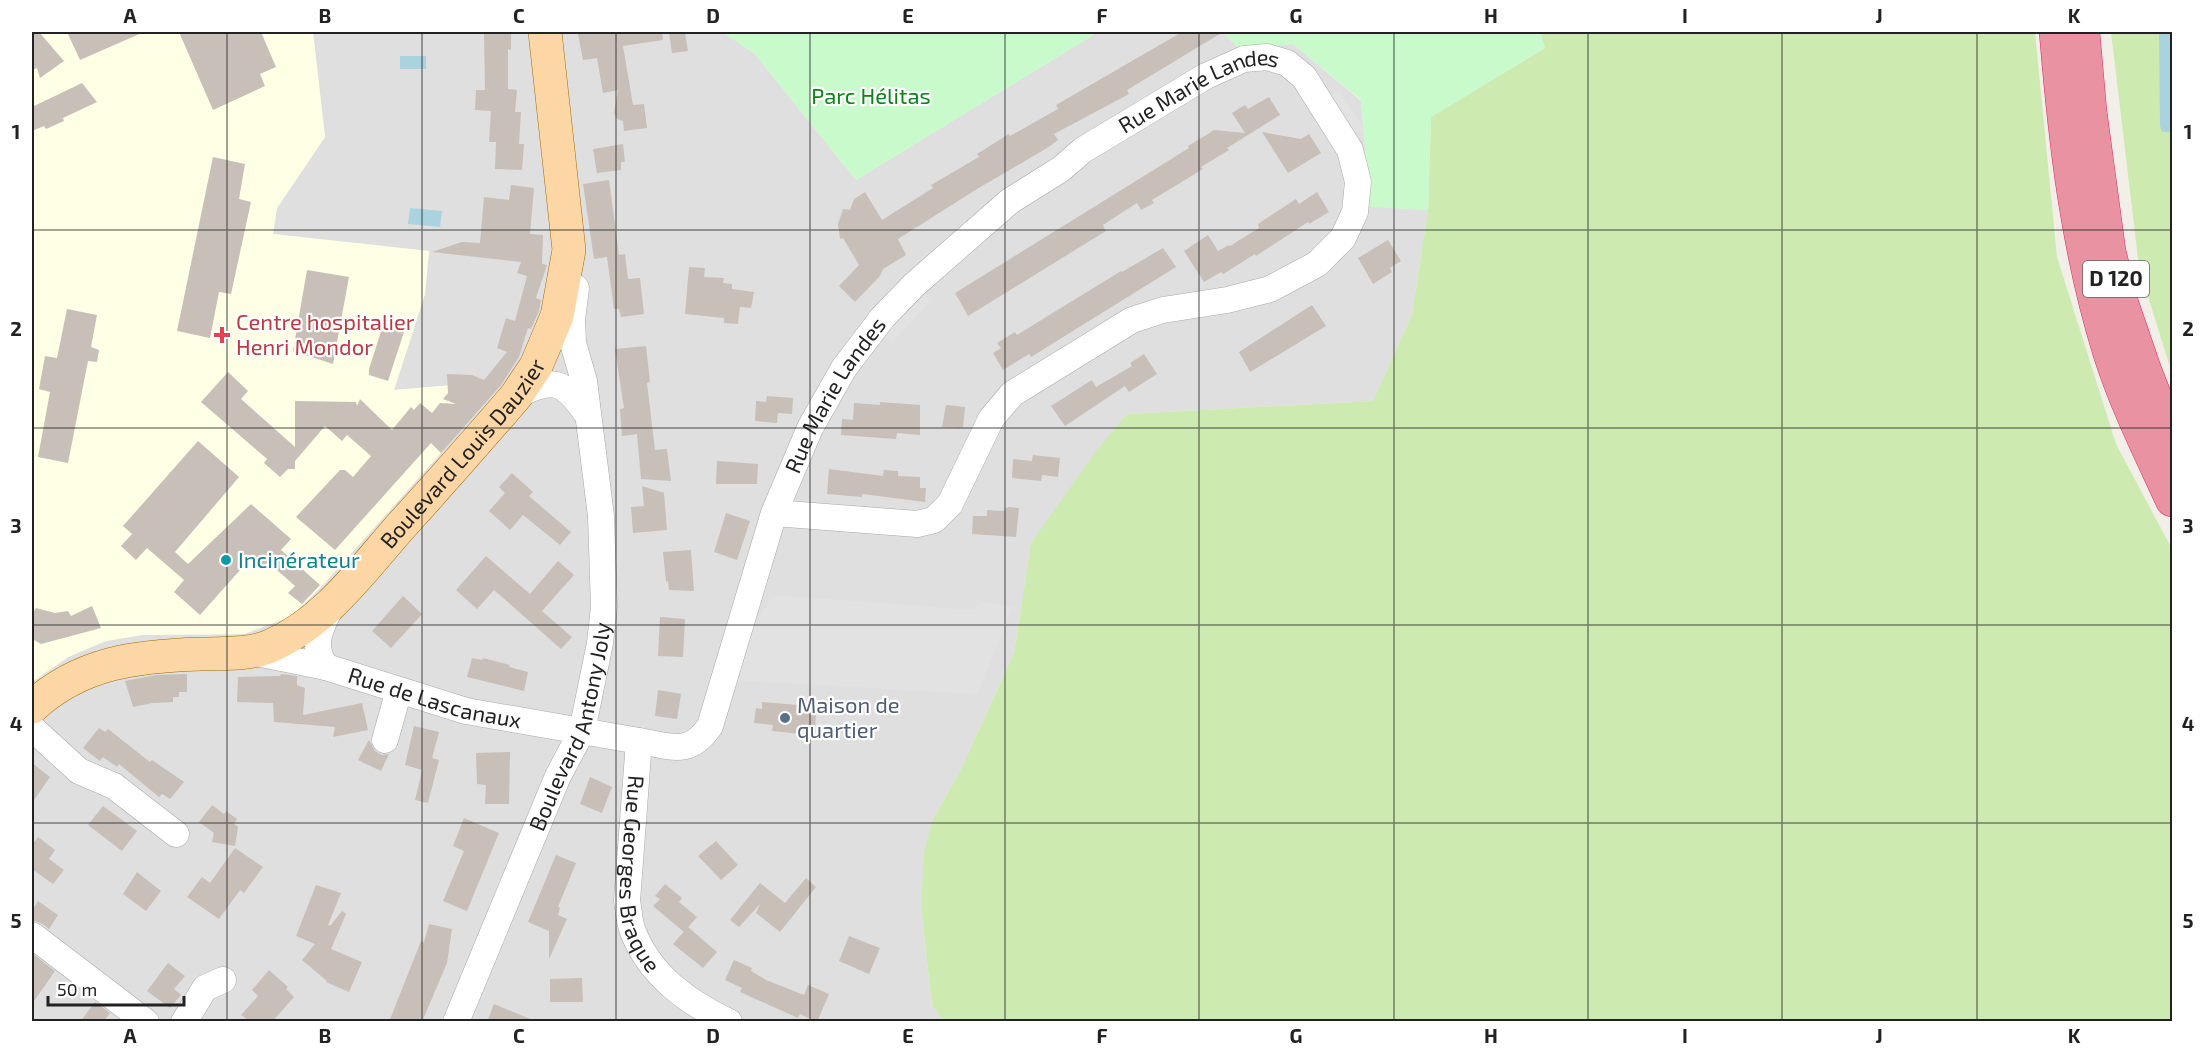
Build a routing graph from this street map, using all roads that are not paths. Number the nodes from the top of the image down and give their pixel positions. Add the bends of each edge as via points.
1 (545, 32) edge
2 (2056, 32) edge
3 (2083, 32) edge
4 (569, 250) junction
5 (516, 396) junction
6 (587, 414) junction
7 (2172, 440) edge
8 (2172, 500) edge
9 (774, 513) junction
10 (332, 604) junction
11 (252, 652) junction
12 (326, 667) junction
13 (399, 690) junction
14 (590, 693) junction
15 (32, 707) edge
16 (550, 726) junction
17 (32, 728) edge
18 (582, 731) junction
19 (385, 740) dead end
20 (639, 741) junction
21 (558, 776) junction
22 (176, 834) dead end
23 (32, 935) edge
24 (223, 980) dead end
25 (146, 1022) edge
26 (184, 1022) edge
27 (456, 1022) edge
28 (729, 1022) edge

1 - 4 main road, Boulevard Louis Dauzier
2 - 8 highway, D 120 via 2064,127 2086,263 2111,356
3 - 7 highway, D 120 via 2109,251 2122,304
4 - 5 main road, Boulevard Louis Dauzier via 557,316 536,366
4 - 6 street, Boulevard Antony Joly via 576,286 573,343 584,381
5 - 6 street, Boulevard Antony Joly via 541,385 567,388
5 - 10 main road, Boulevard Louis Dauzier
6 - 14 street, Boulevard Antony Joly via 601,516 604,607
9 - 9 street, Rue Marie Landes via 810,428 854,354 914,285 1010,201 1206,76 1244,59 1274,59 1287,63 1304,77 1350,150 1358,182 1355,212 1342,238 1317,264 1270,289 1132,320 1012,394 991,419 950,504 934,520 916,524
9 - 20 street, Rue Marie Landes via 710,726 700,741 682,748
10 - 11 main road, Boulevard Louis Dauzier via 291,635
10 - 12 street, Rue de Lascanaux via 317,641
11 - 12 street, Rue de Lascanaux
11 - 15 main road, Boulevard Louis Dauzier via 127,659 57,687
12 - 13 street, Rue de Lascanaux
13 - 16 street, Rue de Lascanaux via 466,711
13 - 19 street
14 - 16 street via 576,711
14 - 18 street, Boulevard Antony Joly
16 - 18 street, Rue de Lascanaux
16 - 21 street, Rue de Lascanaux
17 - 22 street via 80,771 114,786
18 - 20 street, Rue Georges Braque
18 - 21 street, Boulevard Antony Joly
20 - 28 street, Rue Georges Braque via 627,901 631,928 661,977 684,997
21 - 27 street, Boulevard Antony Joly
23 - 25 street
24 - 26 street via 205,988

